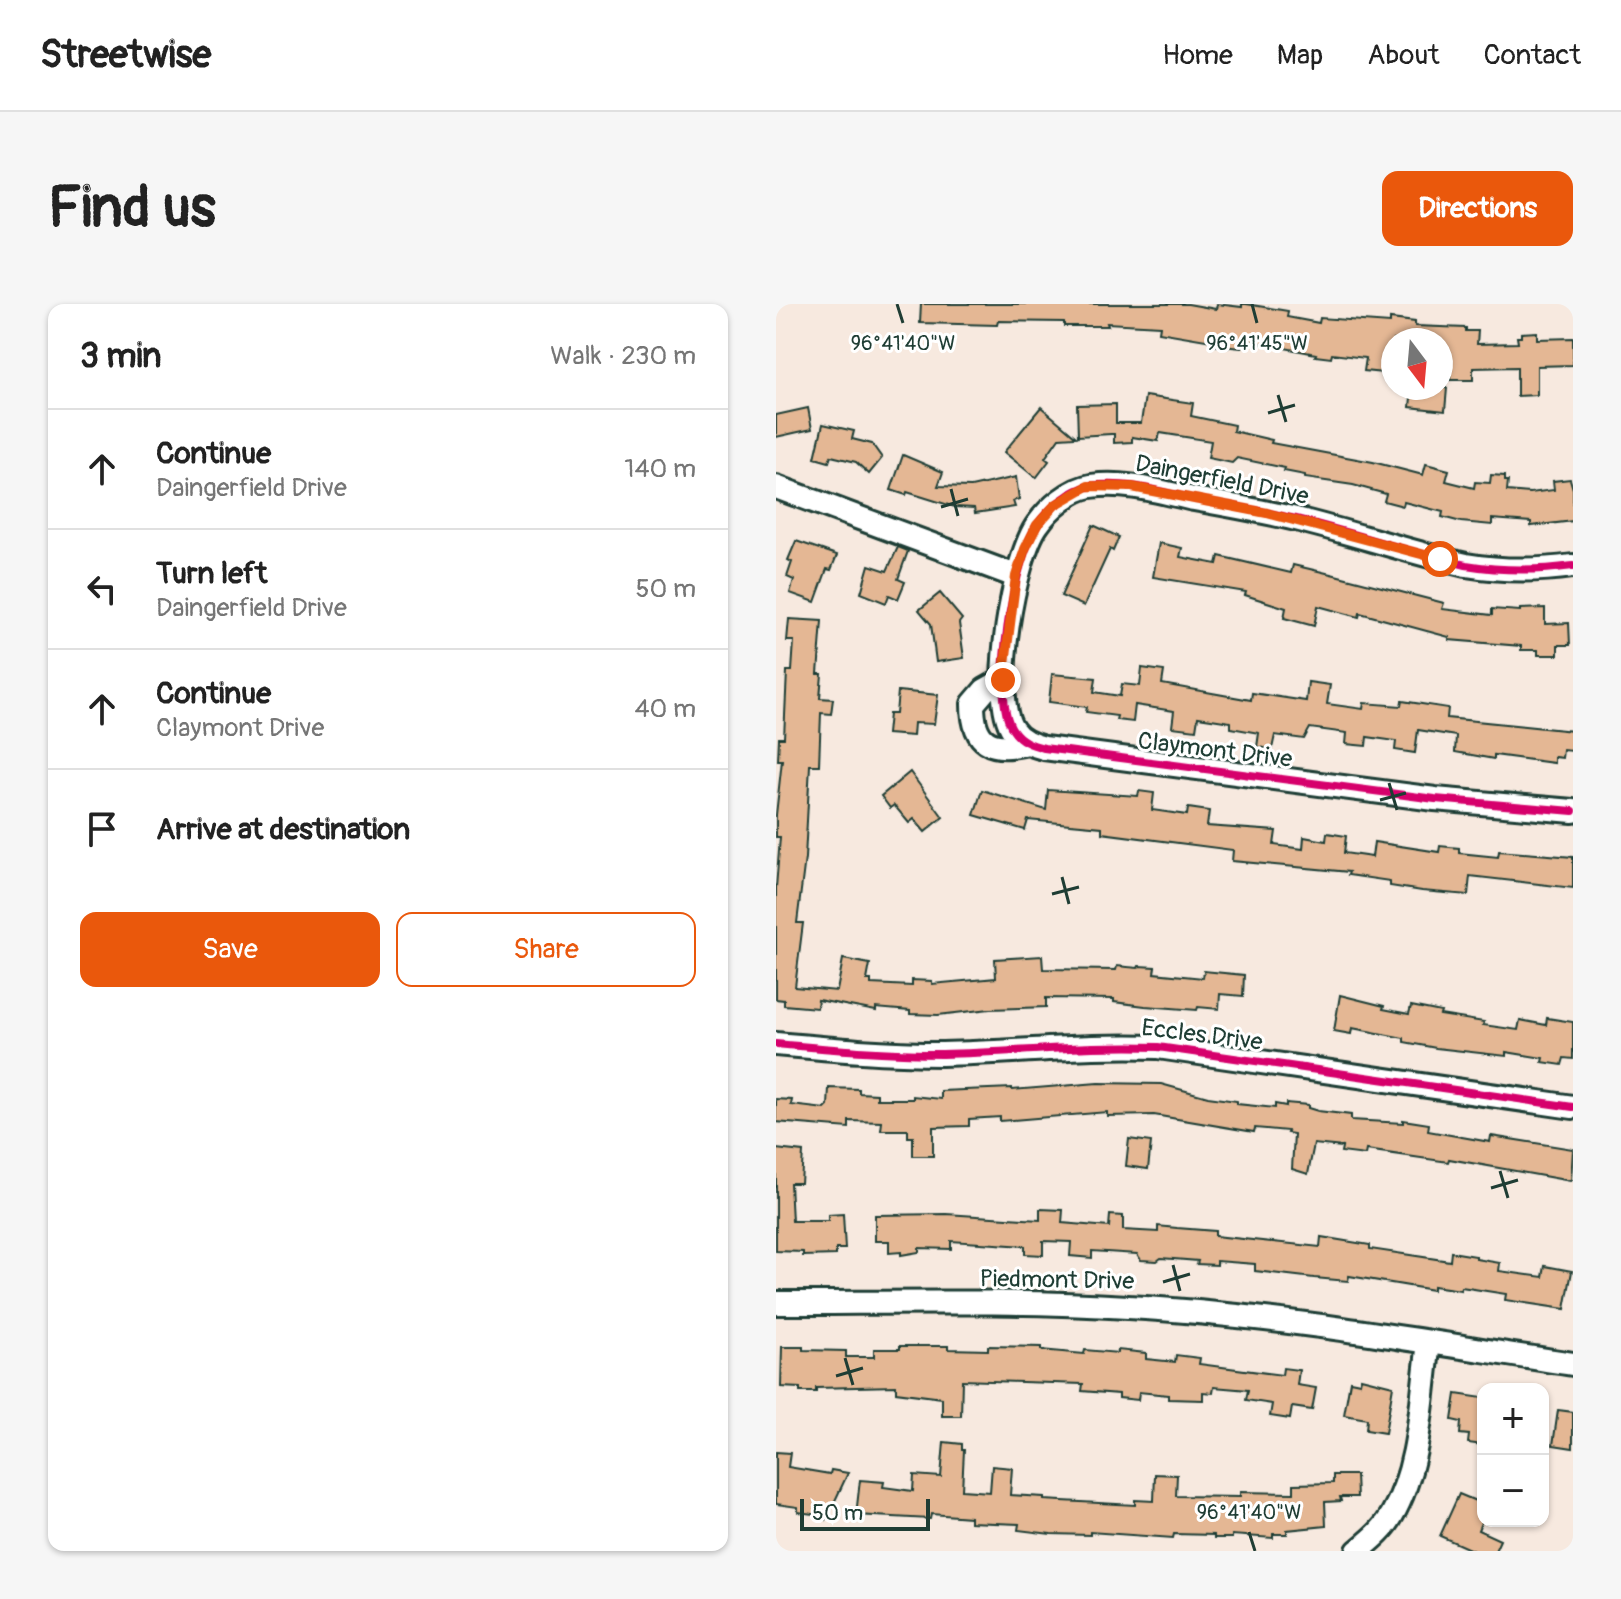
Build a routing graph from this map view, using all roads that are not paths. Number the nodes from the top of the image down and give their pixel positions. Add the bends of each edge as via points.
1 (776, 487) edge
2 (1573, 566) edge
3 (1016, 576) junction
4 (1003, 680) junction
5 (1027, 743) junction
6 (1573, 811) edge
7 (776, 1044) edge
8 (1573, 1107) edge
9 (776, 1303) edge
10 (1429, 1343) junction
11 (1573, 1364) edge
12 (1358, 1551) edge

1 - 3 street
2 - 3 street, Daingerfield Drive via 1530,570 1466,565 1295,519 1111,485 1088,486 1055,505 1037,525
3 - 4 street
4 - 5 street via 1008,719
4 - 5 street, Claymont Drive via 973,704 977,731 997,748
5 - 6 street, Claymont Drive via 1435,799
7 - 8 street, Eccles Drive via 891,1054 1158,1047
9 - 10 street, Piedmont Drive via 1130,1307
10 - 11 street, Piedmont Drive
10 - 12 street via 1404,1489 1392,1517

